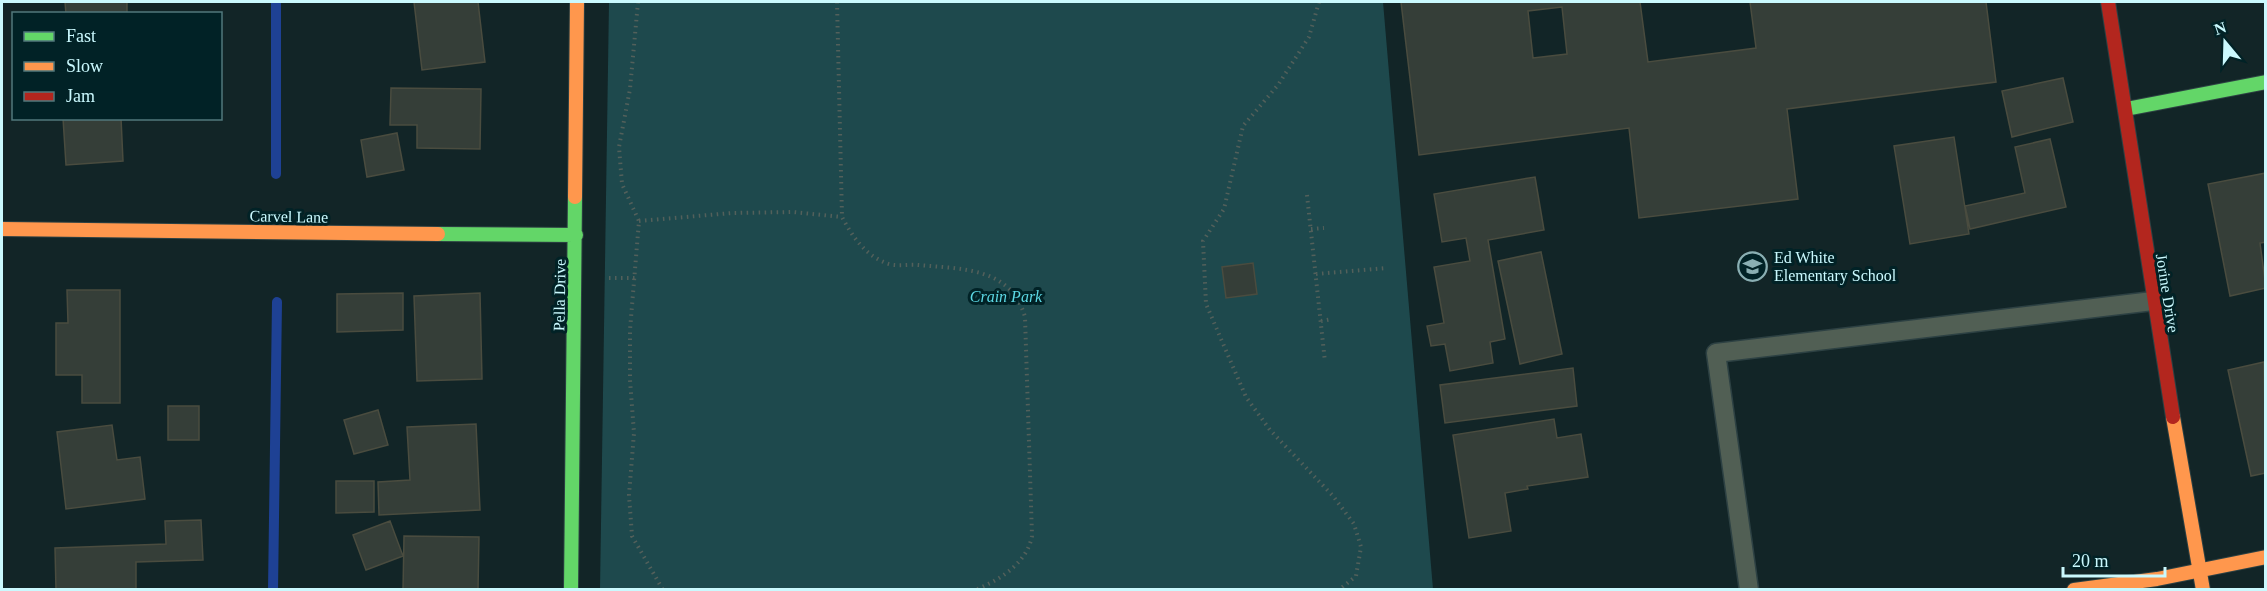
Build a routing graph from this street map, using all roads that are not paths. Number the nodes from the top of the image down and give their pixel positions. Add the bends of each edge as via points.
1 (577, 2) edge
2 (2108, 2) edge
3 (2265, 82) edge
4 (2126, 109) junction
5 (2, 229) edge
6 (576, 235) junction
7 (2153, 301) junction
8 (2265, 557) edge
9 (2199, 570) junction
10 (571, 590) edge
11 (1749, 590) edge
12 (2074, 590) edge
13 (2203, 590) edge

1 - 6 street, Pella Drive
2 - 4 street, Jorine Drive
3 - 4 street
4 - 7 street, Jorine Drive
5 - 6 street, Carvel Lane
6 - 10 street, Pella Drive
7 - 9 street, Jorine Drive
7 - 11 lane via 1716,353
8 - 9 street
9 - 12 street
9 - 13 street, Jorine Drive

